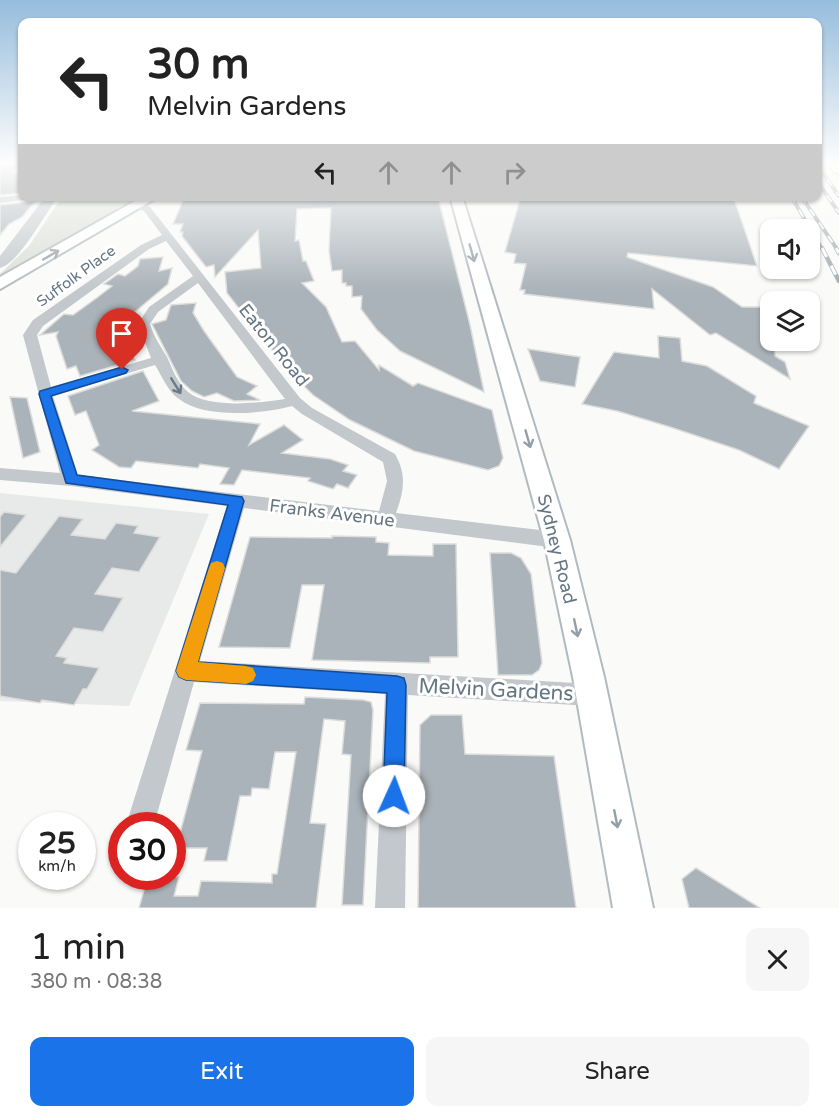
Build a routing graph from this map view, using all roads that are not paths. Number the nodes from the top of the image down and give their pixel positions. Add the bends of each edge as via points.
1 (44, 206) edge
2 (459, 206) edge
3 (137, 207) joint
4 (167, 237) junction
5 (0, 264) edge
6 (198, 278) junction
7 (0, 284) edge
8 (160, 359) junction
9 (45, 394) junction
10 (295, 401) junction
11 (0, 474) edge
12 (71, 480) junction
13 (237, 501) junction
14 (385, 520) junction
15 (557, 540) junction
16 (186, 671) junction
17 (397, 685) junction
18 (591, 695) junction
19 (144, 812) edge
20 (390, 908) edge
21 (633, 908) edge

1 - 5 street
2 -> 15 main road, Sydney Road
3 - 4 street, Eaton Road via 147,209
7 -> 3 main road
4 - 6 street, Eaton Road
4 - 9 street, Suffolk Place via 145,247 32,330 30,342
6 - 8 street via 145,320 145,329
6 - 10 street, Eaton Road
8 - 9 street
8 -> 10 street via 179,393 193,401 256,408 279,407
9 - 12 street
10 - 14 street, Eaton Road via 389,458 397,480
11 - 12 street, Franks Avenue
12 - 13 street, Franks Avenue
13 - 14 street, Franks Avenue
13 - 16 street
14 - 15 street, Franks Avenue
15 -> 18 main road, Sydney Road
16 - 17 street, Melvin Gardens
16 - 19 street
17 - 18 street, Melvin Gardens
17 - 20 street
18 -> 21 main road, Sydney Road

